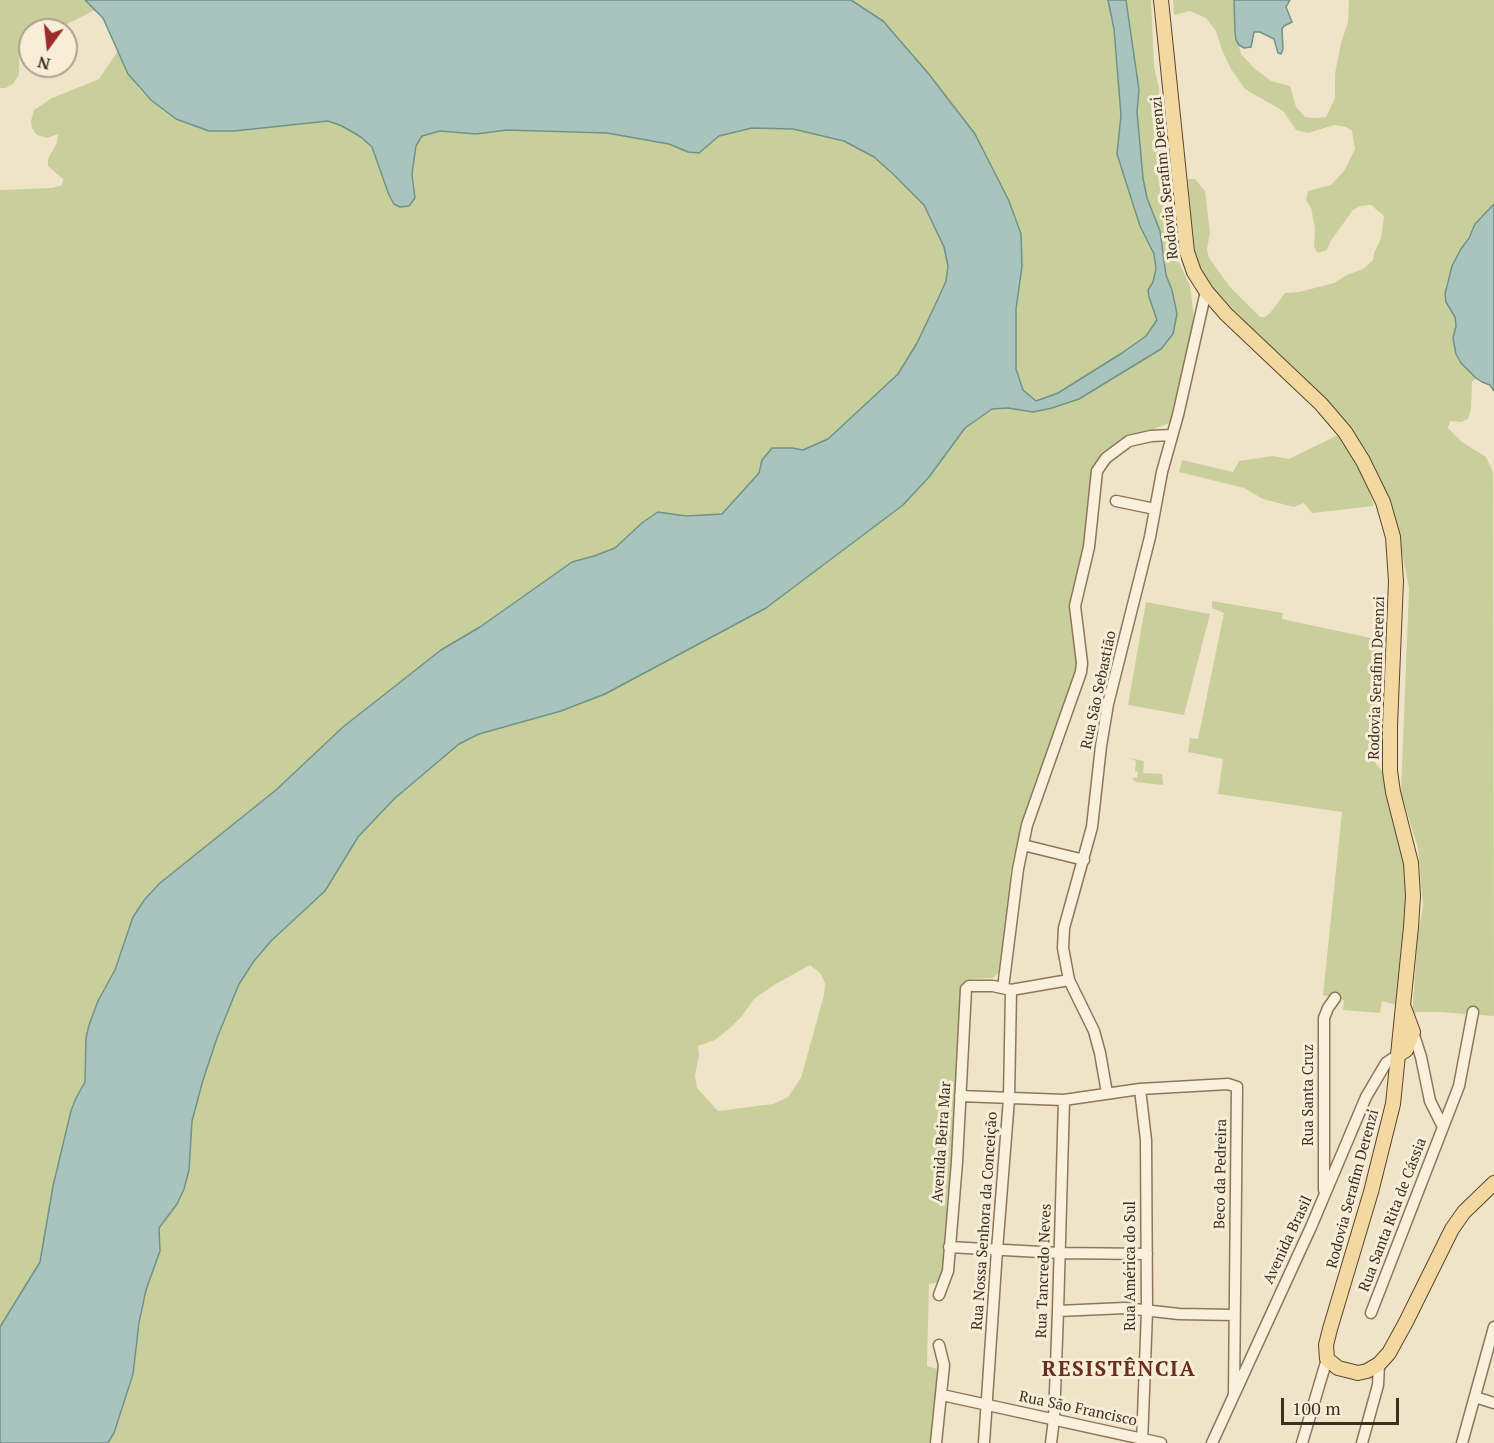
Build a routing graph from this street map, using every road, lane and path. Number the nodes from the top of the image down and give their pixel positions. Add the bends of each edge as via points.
1 (1161, 0) edge
2 (1206, 291) junction
3 (1172, 435) junction
4 (1116, 501) dead end
5 (1155, 509) junction
6 (1023, 845) junction
7 (1084, 860) junction
8 (1069, 980) junction
9 (1007, 989) junction
10 (1335, 998) dead end
11 (1402, 1003) junction
12 (1473, 1012) dead end
13 (1413, 1032) junction
14 (1402, 1052) junction
15 (1423, 1066) junction
16 (1140, 1089) junction
17 (1107, 1093) junction
18 (960, 1096) junction
19 (1010, 1098) junction
20 (1064, 1100) junction
21 (1443, 1127) junction
22 (1494, 1183) edge
23 (1325, 1195) junction
24 (949, 1247) junction
25 (997, 1250) junction
26 (1059, 1253) junction
27 (1147, 1254) junction
28 (939, 1295) dead end
29 (1058, 1311) junction
30 (1147, 1311) junction
31 (1371, 1313) dead end
32 (1234, 1315) junction
33 (1494, 1327) edge
34 (939, 1344) dead end
35 (1491, 1344) edge
36 (1327, 1359) junction
37 (1379, 1364) junction
38 (1234, 1394) junction
39 (942, 1395) junction
40 (1475, 1397) junction
41 (1494, 1403) edge
42 (988, 1406) junction
43 (1054, 1419) junction
44 (1142, 1441) edge
45 (936, 1443) edge
46 (984, 1443) edge
47 (1051, 1443) edge
48 (1161, 1443) edge
49 (1212, 1443) edge
50 (1302, 1443) edge
51 (1362, 1443) edge
52 (1462, 1443) edge

1 - 2 main road, Rodovia Serafim Derenzi via 1187,252
2 - 3 street, Rua São Sebastião
2 - 11 main road, Rodovia Serafim Derenzi via 1345,432 1383,502 1394,537 1390,771 1411,862 1413,896
3 - 5 street, Rua São Sebastião
3 - 6 street via 1129,441 1106,458 1097,471 1089,547 1075,606 1081,672
4 - 5 street
5 - 7 street, Rua São Sebastião via 1108,704
6 - 7 street
6 - 9 street
7 - 8 street, Rua São Sebastião via 1064,928
8 - 9 street
8 - 17 street, Rua São Sebastião via 1094,1031
9 - 18 street, Avenida Beira Mar via 969,986 965,990
9 - 19 street, Rua Nossa Senhora da Conceição
10 - 23 street, Rua Santa Cruz via 1324,1018
11 - 13 main road
11 - 14 main road, Rodovia Serafim Derenzi
12 - 21 street, Rua Santa Rita de Cássia via 1459,1086
13 - 14 main road
13 - 15 street, Rua Santa Rita de Cássia
14 - 15 street
14 - 23 street, Avenida Brasil via 1386,1063 1366,1097
14 - 36 main road, Rodovia Serafim Derenzi via 1385,1142 1330,1329
15 - 21 street, Rua Santa Rita de Cássia via 1430,1101
16 - 17 street, Beco da Pedreira
16 - 27 street, Rua América do Sul via 1146,1140
16 - 32 street, Beco da Pedreira via 1228,1084 1237,1087
17 - 20 street, Beco da Pedreira
18 - 19 street, Beco da Pedreira
18 - 24 street, Avenida Beira Mar
19 - 20 street, Beco da Pedreira
19 - 25 street, Rua Nossa Senhora da Conceição
20 - 26 street, Rua Tancredo Neves
21 - 31 street, Rua Santa Rita de Cássia
22 - 37 main road via 1452,1229 1406,1322
23 - 38 street, Avenida Brasil
24 - 25 street
24 - 28 street, Avenida Beira Mar via 948,1271
25 - 26 street
25 - 42 street, Rua Nossa Senhora da Conceição
26 - 27 street
26 - 29 street, Rua Tancredo Neves
27 - 30 street, Rua América do Sul
29 - 30 street
29 - 43 street, Rua Tancredo Neves
30 - 32 street
30 - 44 street, Rua América do Sul
32 - 38 street, Beco da Pedreira
33 - 35 street
34 - 39 street via 944,1365
35 - 40 street
36 - 37 main road via 1338,1368 1358,1373
36 - 50 street
37 - 51 street via 1378,1385
38 - 49 street, Avenida Brasil
39 - 42 street, Rua São Francisco
39 - 45 street
40 - 41 street
40 - 52 street
42 - 43 street, Rua São Francisco
42 - 46 street, Rua Nossa Senhora da Conceição
43 - 44 street, Rua São Francisco
43 - 47 street, Rua Tancredo Neves
44 - 48 street, Rua São Francisco

